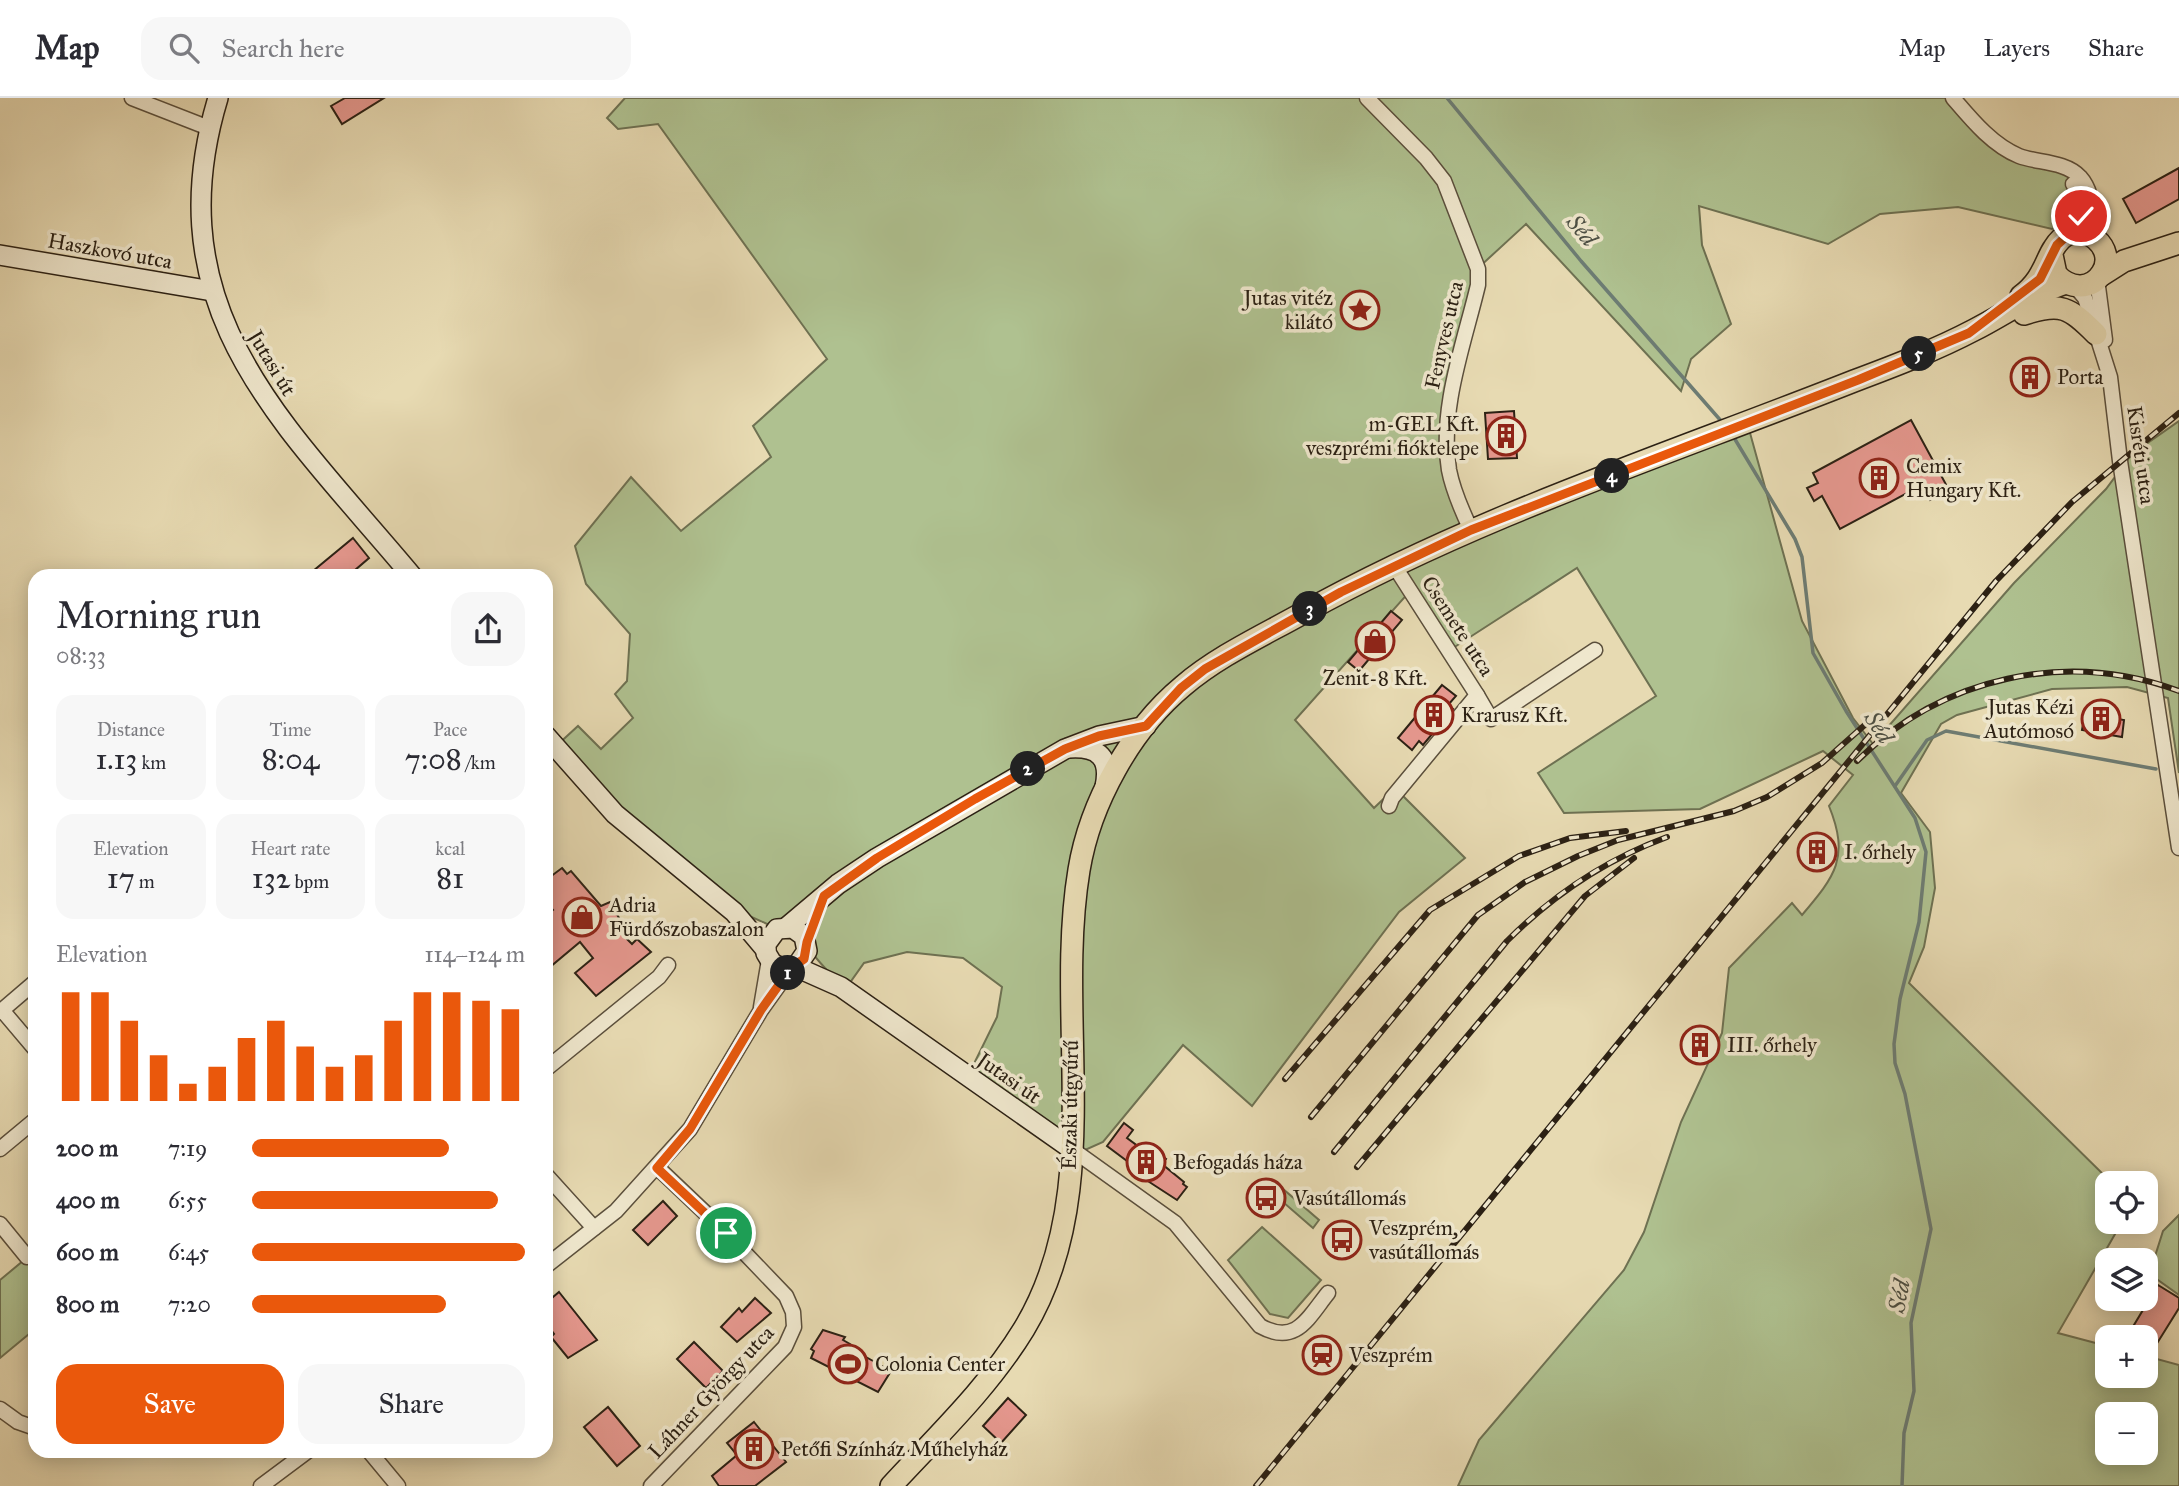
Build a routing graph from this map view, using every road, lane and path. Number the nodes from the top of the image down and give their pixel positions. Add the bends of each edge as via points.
1 (132, 98) edge
2 (218, 98) edge
3 (1367, 98) edge
4 (1953, 98) edge
5 (209, 128) junction
6 (2036, 161) junction
7 (2070, 234) junction
8 (2179, 241) edge
9 (2099, 242) junction
10 (0, 255) edge
11 (2052, 255) junction
12 (2099, 277) junction
13 (2070, 285) junction
14 (212, 291) junction
15 (1969, 333) junction
16 (2096, 334) junction
17 (2106, 359) junction
18 (1471, 530) junction
19 (1395, 567) junction
20 (406, 569) edge
21 (1595, 650) dead end
22 (1476, 695) junction
23 (1146, 726) junction
24 (553, 744) edge
25 (1065, 749) junction
26 (1105, 790) junction
27 (1389, 806) dead end
28 (2179, 848) edge
29 (824, 896) junction
30 (734, 912) junction
31 (782, 928) junction
32 (767, 955) junction
33 (800, 957) junction
34 (668, 965) dead end
35 (28, 988) edge
36 (761, 1010) junction
37 (1, 1011) edge
38 (28, 1041) edge
39 (553, 1063) edge
40 (28, 1126) edge
41 (0, 1149) edge
42 (1073, 1150) junction
43 (657, 1168) junction
44 (553, 1183) edge
45 (0, 1224) edge
46 (594, 1228) junction
47 (27, 1257) dead end
48 (553, 1260) edge
49 (1328, 1293) dead end
50 (0, 1409) edge
51 (28, 1426) edge
52 (299, 1458) edge
53 (375, 1458) edge
54 (261, 1486) edge
55 (398, 1486) edge
56 (652, 1486) edge
57 (891, 1486) edge

1 - 5 street
2 - 5 street, Jutasi út
3 - 18 street, Fenyves utca via 1444,181 1478,269 1446,436 1451,479
4 - 6 street via 1997,143
5 - 14 street, Jutasi út via 200,196
6 - 7 street via 2079,191 2081,212
6 - 9 street via 2067,169 2080,178 2091,196
7 - 9 main road via 2084,233
7 - 11 main road via 2060,240
8 - 9 main road via 2133,247
8 - 12 main road via 2124,261
9 - 12 main road via 2106,263
10 - 14 street, Haszkovó utca
11 - 13 main road via 2054,268
11 - 15 main road via 2033,286
12 - 13 main road via 2087,285
12 - 17 street, Kisréti utca
13 - 15 main road
13 - 16 street, Kisréti utca via 2085,298
14 - 20 street, Jutasi út via 237,354 257,388
15 - 16 main road via 2056,306 2079,317
15 - 18 main road, Északi útgyűrű
16 - 17 street, Kisréti utca
17 - 28 street, Kisréti utca
18 - 19 main road, Északi útgyűrű
19 - 22 street, Csemete utca
19 - 23 main road, Északi útgyűrű via 1341,592 1205,669 1172,696
21 - 22 street via 1491,719
22 - 27 street, Csemete utca
23 - 25 street
23 - 26 main road, Északi útgyűrű
24 - 30 street, Jutasi út via 615,814
25 - 26 street via 1090,748 1098,754 1108,766
25 - 29 street via 877,858
26 - 42 main road, Északi útgyűrű via 1079,870 1070,983
29 - 31 street
29 - 33 street
30 - 31 street, Jutasi út
30 - 32 street, Jutasi út
31 - 32 street via 768,938
31 - 33 street, Jutasi út via 801,933
32 - 33 street, Jutasi út via 779,968
32 - 36 street
33 - 36 street
33 - 42 street, Jutasi út
34 - 39 street
35 - 37 street
36 - 43 street via 690,1129
37 - 38 street
40 - 41 street
42 - 49 street, Jutasi út via 1175,1223 1269,1331 1279,1334 1297,1329
42 - 57 main road, Északi útgyűrű via 1061,1232 1031,1316 988,1380
43 - 46 street via 617,1211
43 - 56 street, Láhner György utca via 786,1296 794,1327 785,1347
44 - 46 street
45 - 47 street
46 - 48 street
50 - 51 street
52 - 54 street
53 - 55 street

